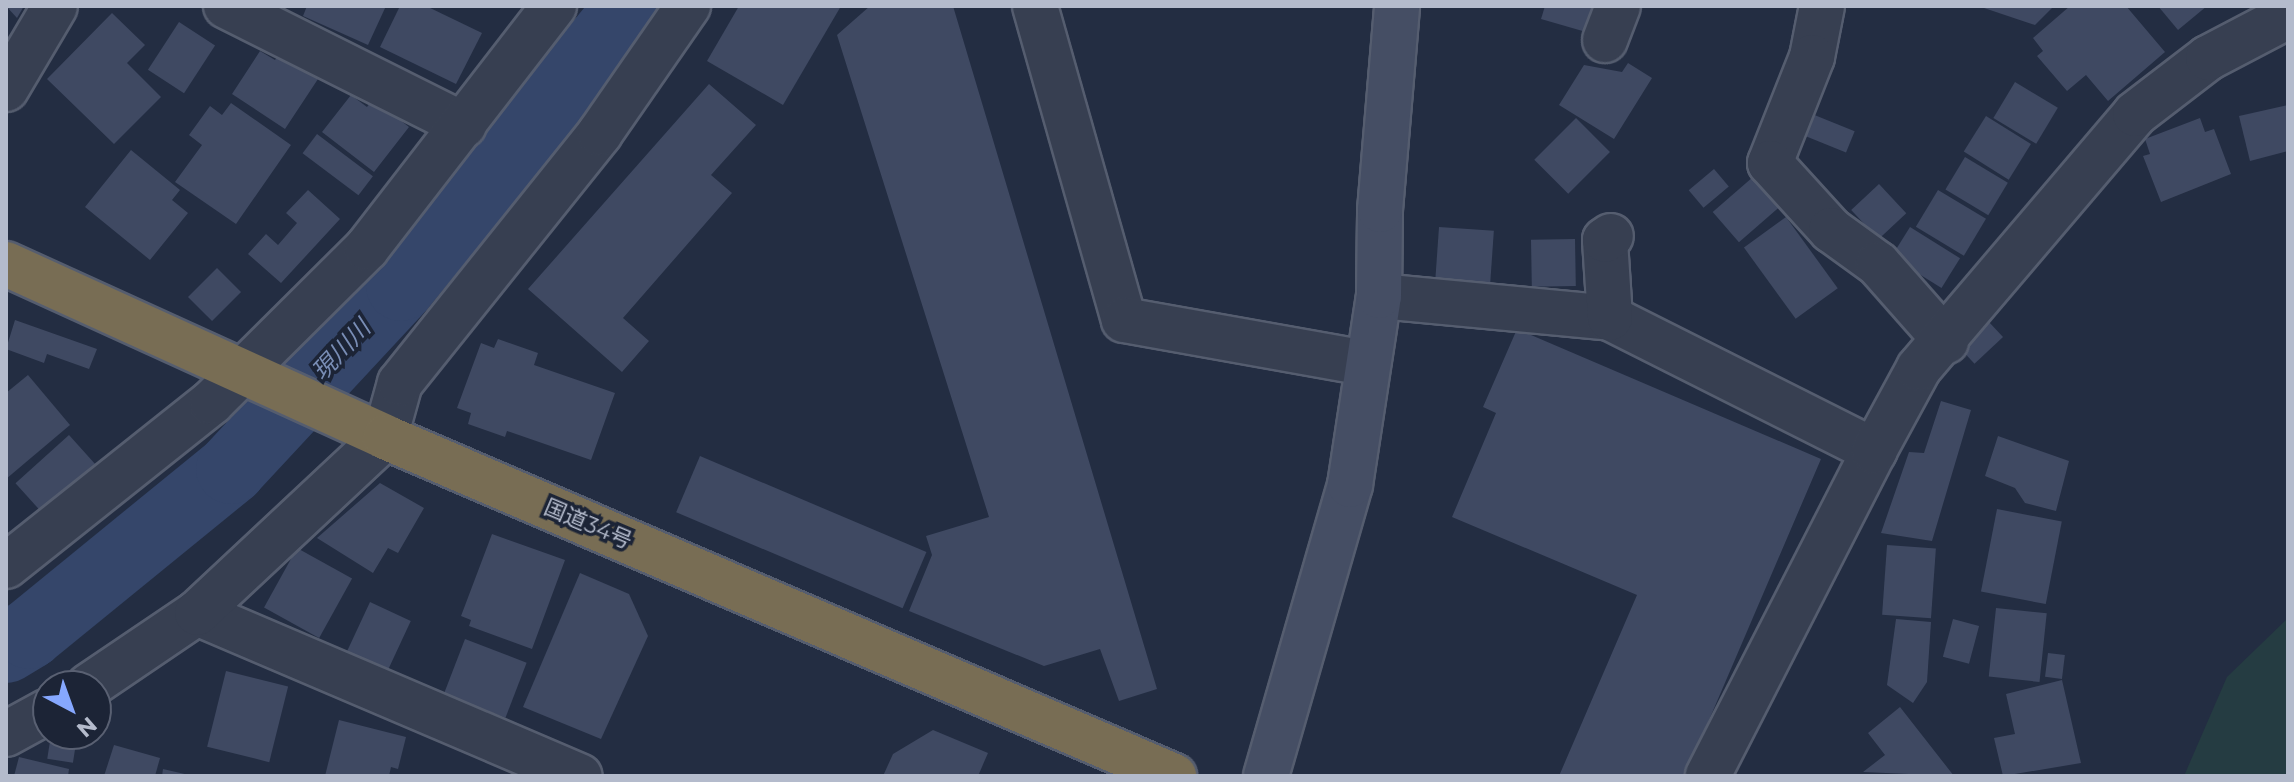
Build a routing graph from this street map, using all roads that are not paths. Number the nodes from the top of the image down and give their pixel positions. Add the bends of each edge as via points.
1 (55, 6) edge
2 (226, 6) edge
3 (554, 6) edge
4 (688, 6) edge
5 (1035, 6) edge
6 (1397, 6) edge
7 (1822, 6) edge
8 (2288, 16) edge
9 (6, 89) edge
10 (464, 125) junction
11 (1611, 236) dead end
12 (6, 264) edge
13 (1379, 296) junction
14 (1610, 318) junction
15 (1946, 341) junction
16 (1366, 363) junction
17 (243, 370) junction
18 (385, 437) junction
19 (1874, 451) junction
20 (6, 566) edge
21 (197, 613) junction
22 (112, 670) edge
23 (32, 720) edge
24 (6, 734) edge
25 (580, 776) edge
26 (1174, 776) edge
27 (1266, 776) edge
28 (1708, 776) edge

1 - 9 street
2 - 10 street
3 - 10 street
4 - 18 street via 600,133 400,383
5 - 16 street via 1124,320
6 - 13 street via 1380,210
7 - 15 street via 1812,57 1770,163 1831,230 1878,264
8 - 15 street via 2208,58 2135,114
10 - 17 street via 367,248
11 - 14 street via 1605,240
12 - 17 highway, 国道34号
13 - 14 street
13 - 16 street
14 - 19 street
15 - 19 street via 1919,368
16 - 27 street via 1350,485
17 - 18 highway, 国道34号
17 - 20 street via 133,467
18 - 21 street
18 - 26 highway, 国道34号
19 - 28 street
21 - 22 street
21 - 25 street
23 - 24 street

